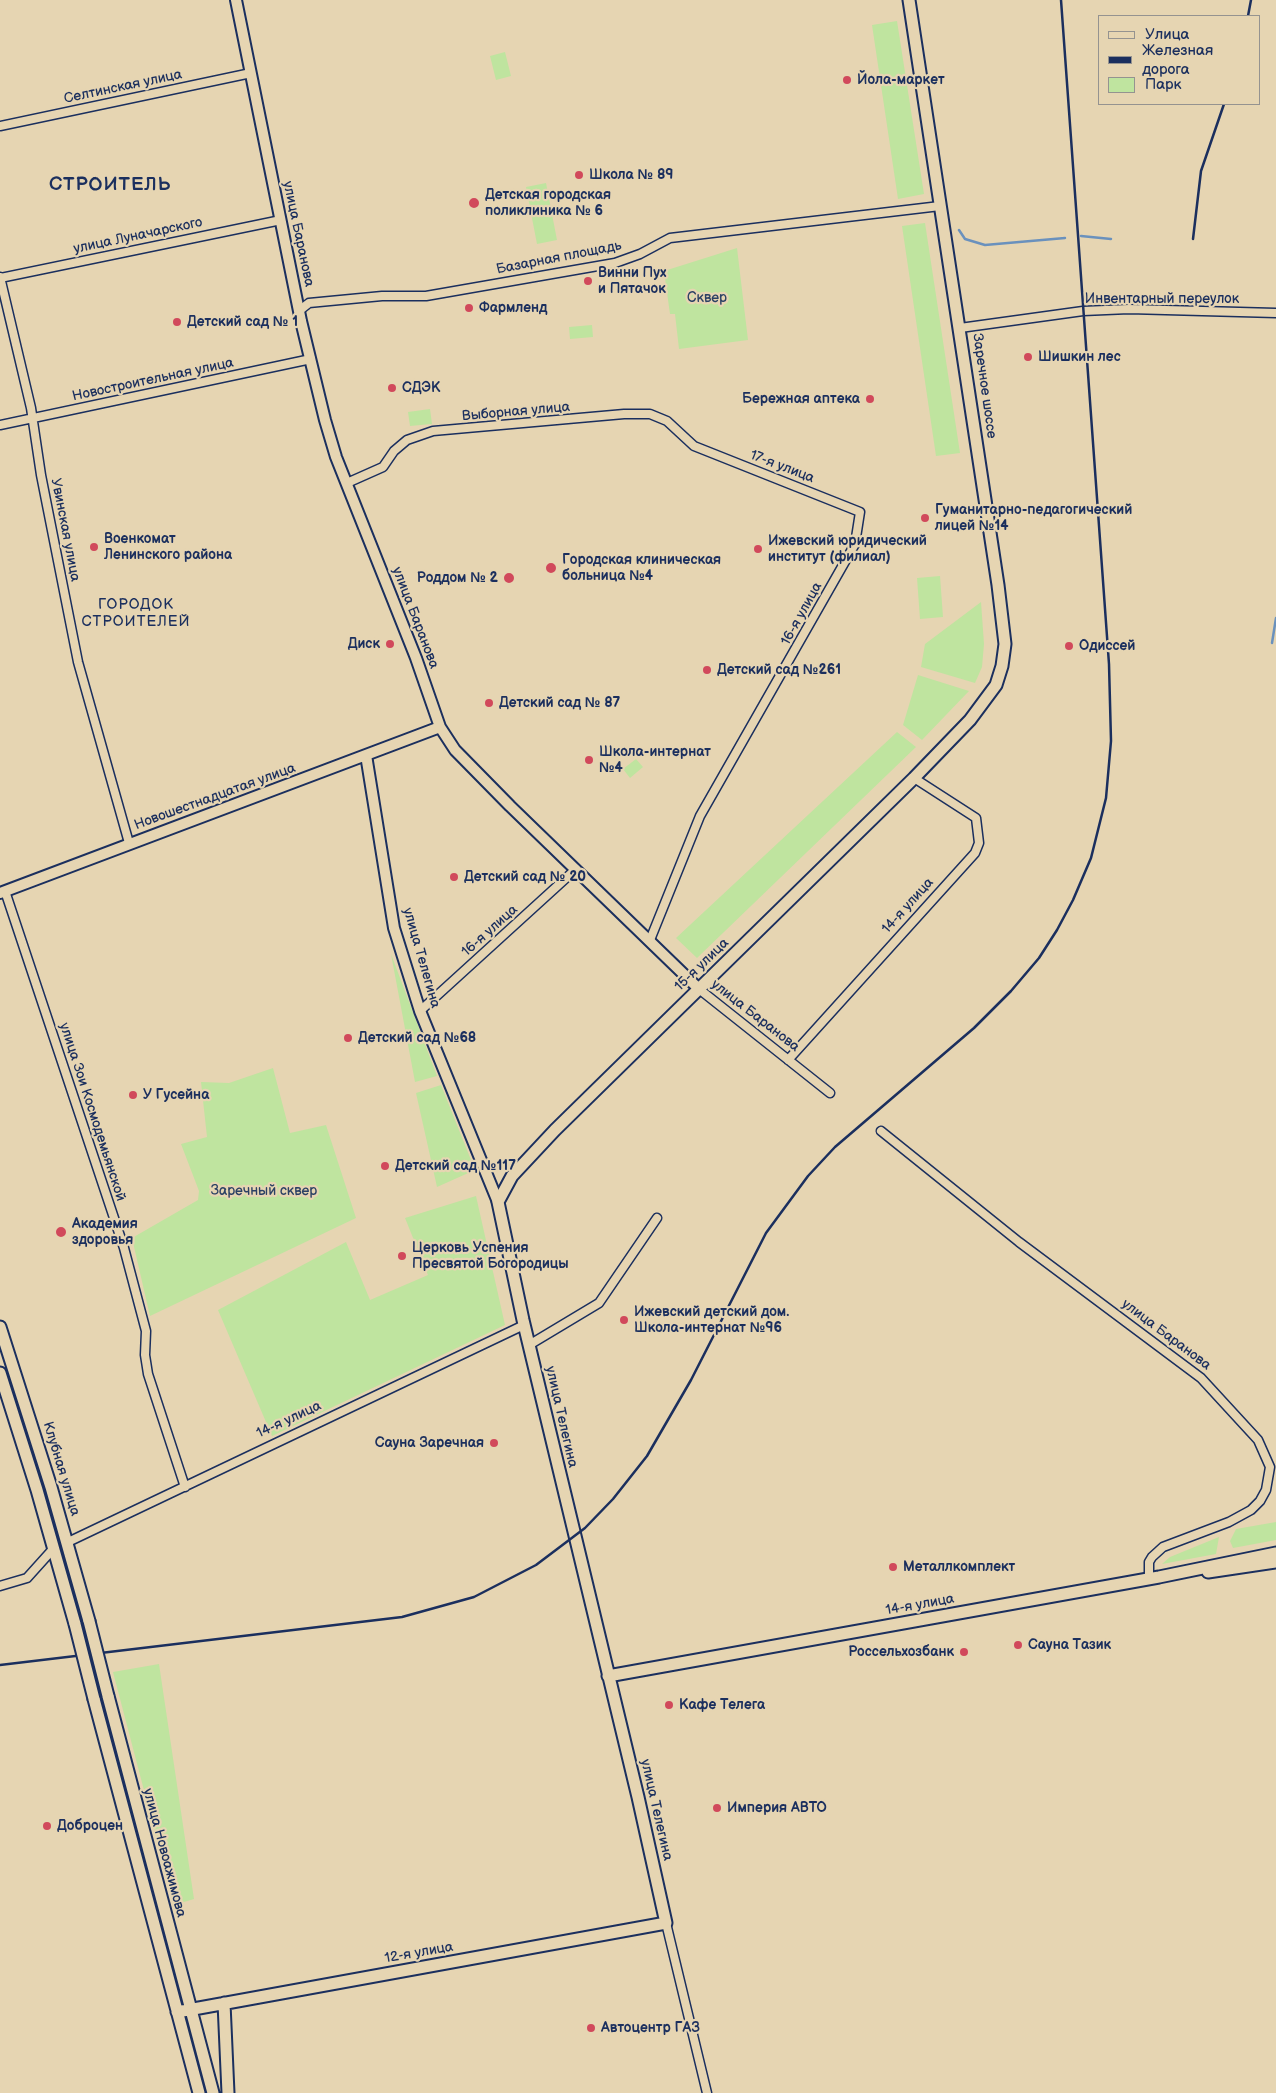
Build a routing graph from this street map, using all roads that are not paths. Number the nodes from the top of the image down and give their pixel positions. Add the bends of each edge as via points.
1 (236, 0) edge
2 (909, 0) edge
3 (251, 73) junction
4 (0, 126) edge
5 (940, 206) junction
6 (281, 220) junction
7 (0, 278) edge
8 (300, 310) junction
9 (1276, 313) edge
10 (960, 328) junction
11 (311, 359) junction
12 (33, 419) junction
13 (0, 426) edge
14 (694, 446) joint
15 (347, 483) junction
16 (860, 512) joint
17 (440, 727) junction
18 (936, 755) joint
19 (366, 756) junction
20 (914, 778) junction
21 (128, 843) junction
22 (576, 869) junction
23 (3, 892) edge
24 (650, 940) junction
25 (698, 989) junction
26 (420, 1011) junction
27 (788, 1060) junction
28 (830, 1092) dead end
29 (881, 1131) dead end
30 (498, 1202) junction
31 (657, 1218) dead end
32 (524, 1325) junction
33 (0, 1327) edge
34 (529, 1344) junction
35 (0, 1374) edge
36 (184, 1487) junction
37 (68, 1542) junction
38 (54, 1548) junction
39 (1276, 1553) edge
40 (1276, 1562) edge
41 (1237, 1564) junction
42 (1154, 1578) junction
43 (0, 1586) edge
44 (89, 1621) joint
45 (75, 1624) joint
46 (608, 1676) junction
47 (666, 1923) junction
48 (224, 2003) junction
49 (191, 2009) junction
50 (177, 2012) junction
51 (199, 2093) edge
52 (213, 2093) edge
53 (228, 2093) edge
54 (707, 2093) edge

1 - 3 street, улица Баранова
2 - 5 main road, Заречное шоссе
3 - 4 street, Селтинская улица
3 - 6 street, улица Баранова
5 - 8 street, Базарная площадь via 670,238 614,263 426,296 382,296 309,303
5 - 10 main road, Заречное шоссе
6 - 7 street, улица Луначарского
6 - 8 street, улица Баранова
7 - 12 street, Увинская улица
8 - 11 street, улица Баранова
9 - 10 street, Инвентарный переулок via 1120,309
10 - 18 main road, Заречное шоссе via 1005,644 996,685 970,720
11 - 12 street, Новостроительная улица
11 - 15 street, улица Баранова via 325,420
12 - 13 street, Новостроительная улица
12 - 21 street, Увинская улица via 78,662
14 - 15 street, Выборная улица via 667,421 650,414 433,431 407,440 383,467
14 - 16 street, 17-я улица
15 - 17 street, улица Баранова
16 - 24 street, 16-я улица via 855,544 700,816
17 - 19 street, Новошестнадцатая улица
17 - 22 street, улица Баранова via 455,750
18 - 20 main road, 15-я улица
19 - 21 street, Новошестнадцатая улица
19 - 26 street, улица Телегина via 394,928
20 - 25 main road, 15-я улица
20 - 27 street, 14-я улица via 976,818 979,843 975,853
21 - 23 street, Новошестнадцатая улица
22 - 24 street, улица Баранова
22 - 26 street, 16-я улица
23 - 36 street, улица Зои Космодемьянской via 130,1270 146,1331 148,1374
24 - 25 street, улица Баранова
25 - 27 street, улица Баранова
25 - 30 main road, 15-я улица via 594,1090 512,1176
26 - 30 street, улица Телегина
27 - 28 street, улица Баранова
29 - 42 street, улица Баранова via 1019,1242 1201,1378 1258,1440 1270,1467 1266,1490 1260,1501 1229,1522 1163,1547 1149,1562
30 - 32 main road, улица Телегина
31 - 34 street via 599,1303
32 - 34 main road, улица Телегина
32 - 36 street, 14-я улица
33 - 37 main road, Клубная улица
34 - 46 main road, улица Телегина
35 - 38 main road, Клубная улица
36 - 37 street, 14-я улица
37 - 38 main road
37 - 44 main road, Клубная улица
38 - 43 street via 27,1578
38 - 45 main road, Клубная улица
39 - 41 main road
40 - 41 main road
41 - 42 main road, 14-я улица
42 - 46 main road, 14-я улица
44 - 49 main road, улица Новоажимова, bridge
45 - 50 main road, улица Новоажимова, bridge
46 - 47 main road, улица Телегина
47 - 48 main road, 12-я улица
47 - 54 street, улица Телегина
48 - 49 main road, 12-я улица
48 - 53 main road
49 - 50 main road, 12-я улица
49 - 52 main road, улица Новоажимова
50 - 51 main road, улица Новоажимова

